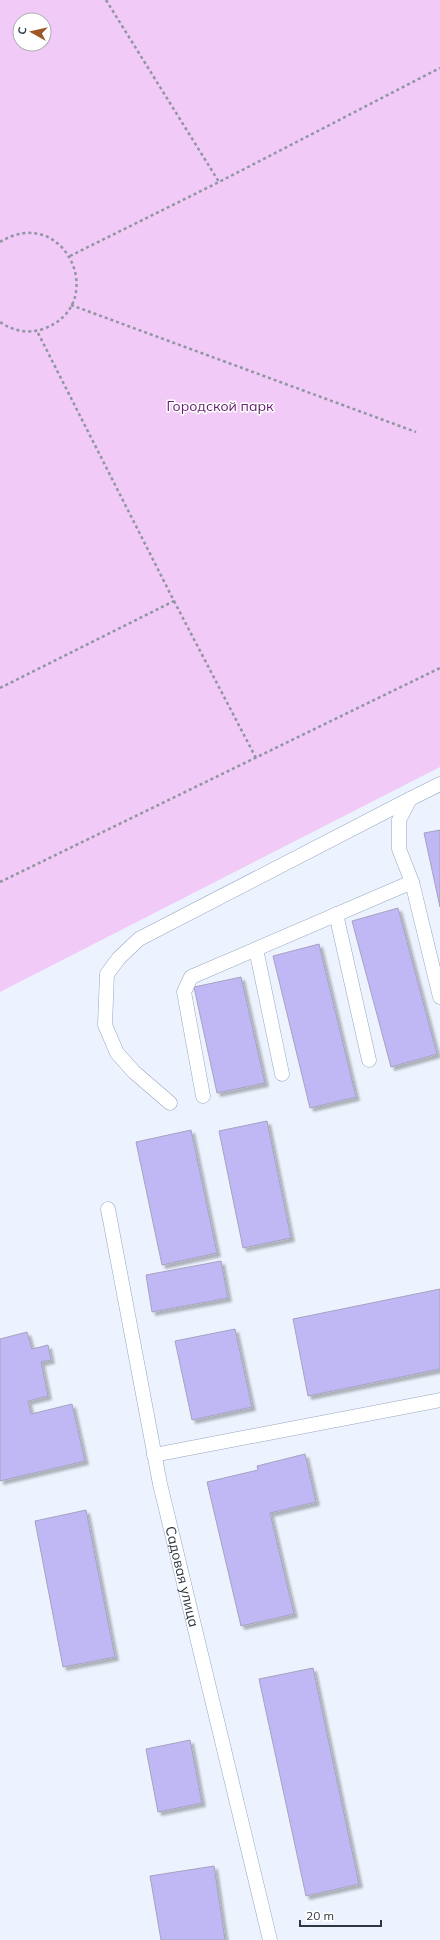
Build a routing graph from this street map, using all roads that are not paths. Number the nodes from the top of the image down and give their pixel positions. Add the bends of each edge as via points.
1 (440, 784) edge
2 (410, 799) junction
3 (412, 882) junction
4 (336, 914) junction
5 (256, 949) junction
6 (440, 997) edge
7 (369, 1060) dead end
8 (282, 1074) dead end
9 (203, 1096) dead end
10 (170, 1103) dead end
11 (108, 1209) dead end
12 (440, 1400) edge
13 (154, 1455) junction
14 (270, 1940) edge

1 - 2 lane
2 - 3 lane via 399,820 399,849
2 - 10 lane via 139,939 106,974 105,1025 116,1052 134,1072
3 - 4 lane
3 - 6 lane
4 - 5 lane
4 - 7 lane
5 - 8 lane
5 - 9 lane via 192,977 184,992
11 - 13 lane, Садовая улица
12 - 13 lane
13 - 14 lane, Садовая улица

